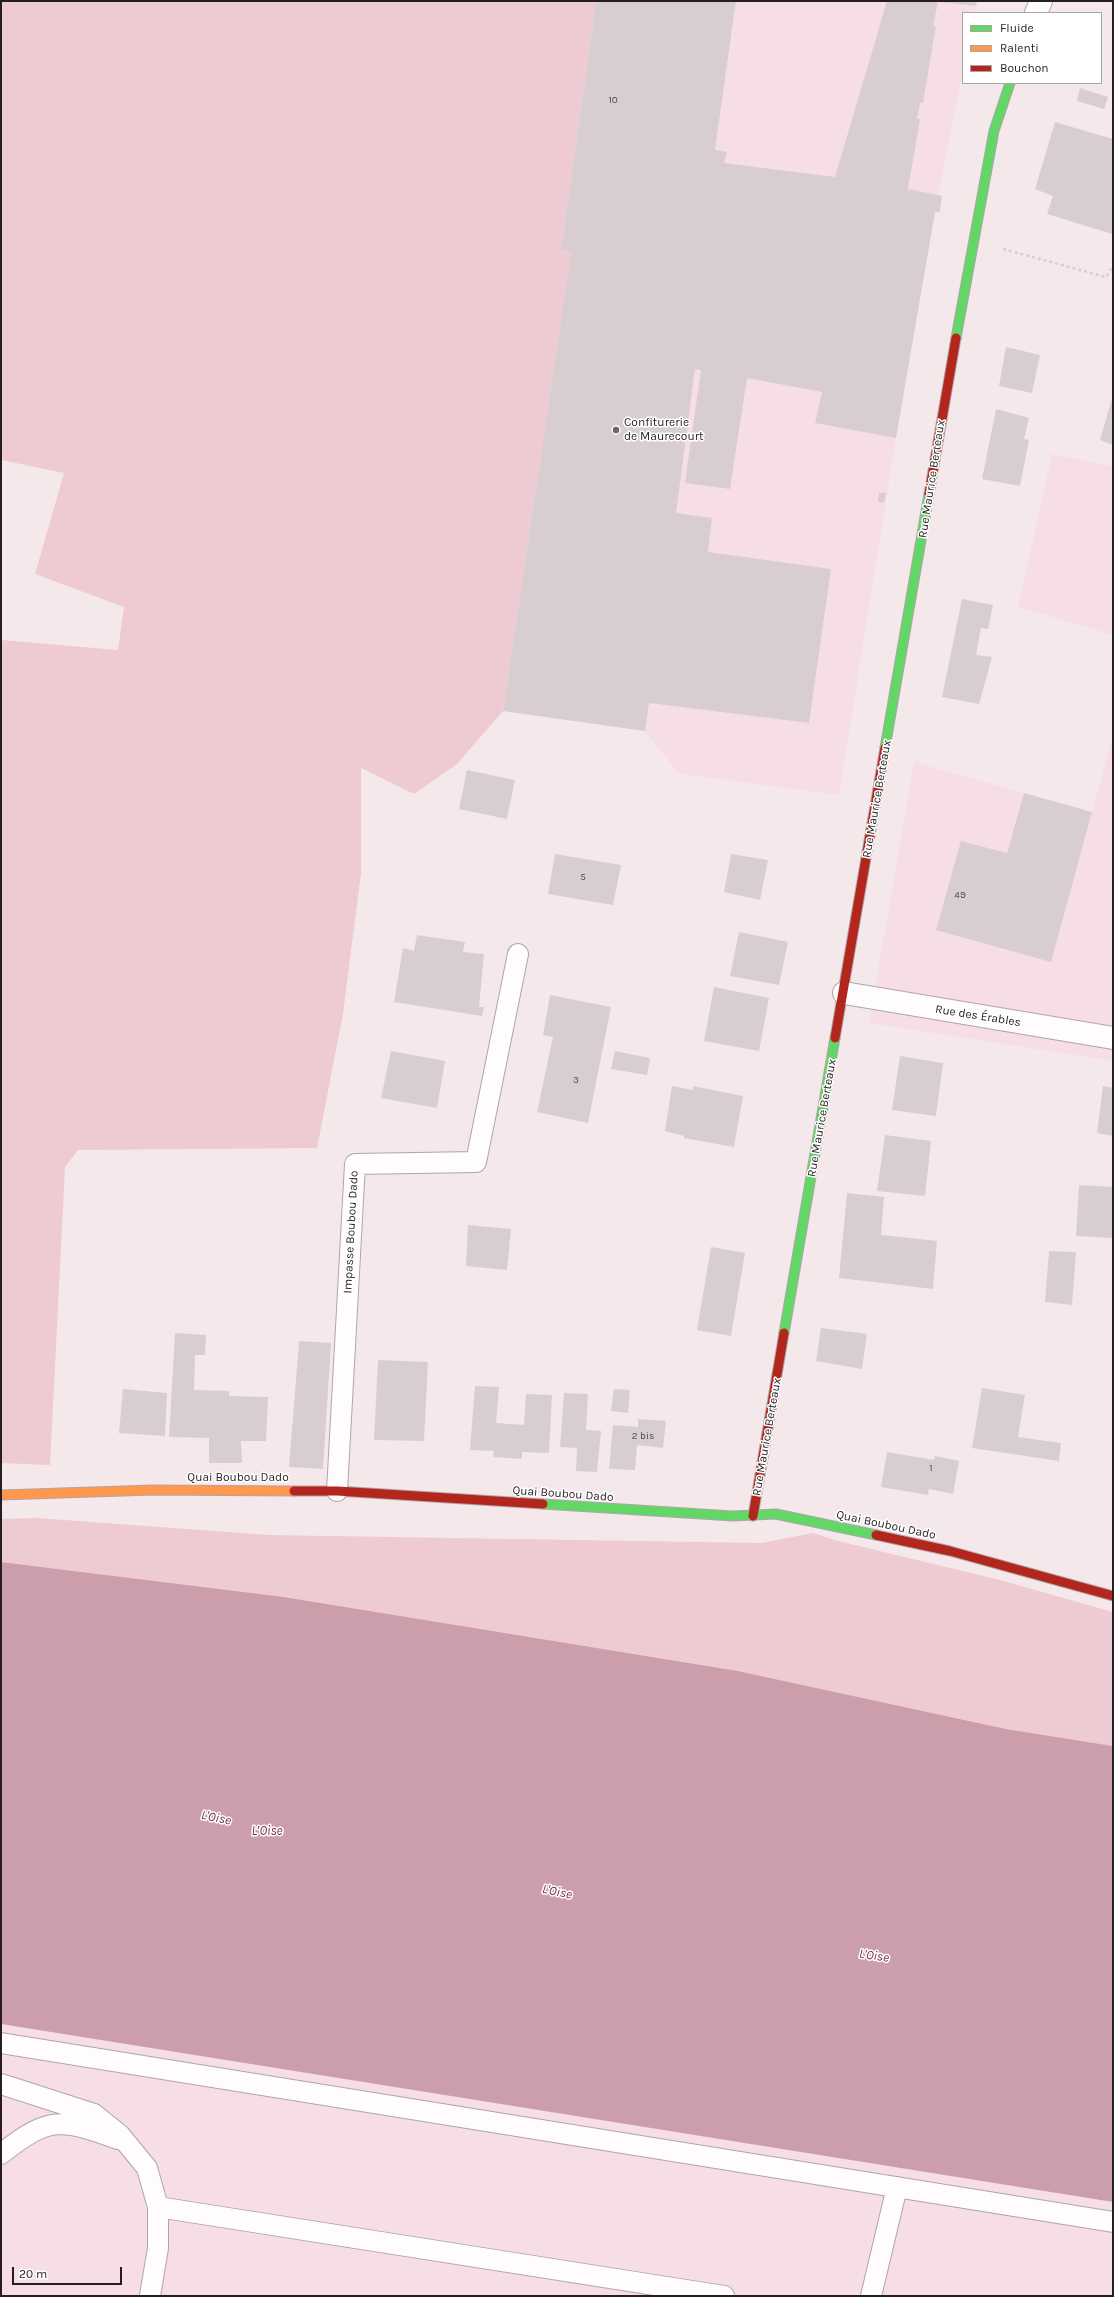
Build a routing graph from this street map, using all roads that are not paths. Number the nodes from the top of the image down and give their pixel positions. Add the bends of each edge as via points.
1 (1041, 1) edge
2 (1036, 12) edge
3 (1010, 84) edge
4 (518, 954) dead end
5 (844, 993) junction
6 (1113, 1038) edge
7 (337, 1491) junction
8 (1, 1494) edge
9 (753, 1516) junction
10 (1113, 1596) edge
11 (1, 2043) edge
12 (1, 2084) edge
13 (125, 2142) junction
14 (1, 2154) edge
15 (897, 2187) junction
16 (158, 2206) junction
17 (1113, 2222) edge
18 (150, 2296) edge
19 (724, 2296) edge
20 (871, 2296) edge

1 - 2 street
3 - 5 street, Rue Maurice Berteaux via 994,131 973,241
4 - 7 lane, Impasse Boubou Dado via 476,1162 354,1164
5 - 6 street, Rue des Érables
5 - 9 street, Rue Maurice Berteaux
7 - 8 street, Quai Boubou Dado via 153,1490
7 - 9 street, Quai Boubou Dado
9 - 10 street, Quai Boubou Dado via 776,1514 950,1551
11 - 15 lane
12 - 13 lane via 94,2114
13 - 14 lane via 64,2123 46,2125 20,2139
13 - 16 lane via 147,2168
15 - 17 lane
15 - 20 lane
16 - 18 lane via 158,2248
16 - 19 lane

